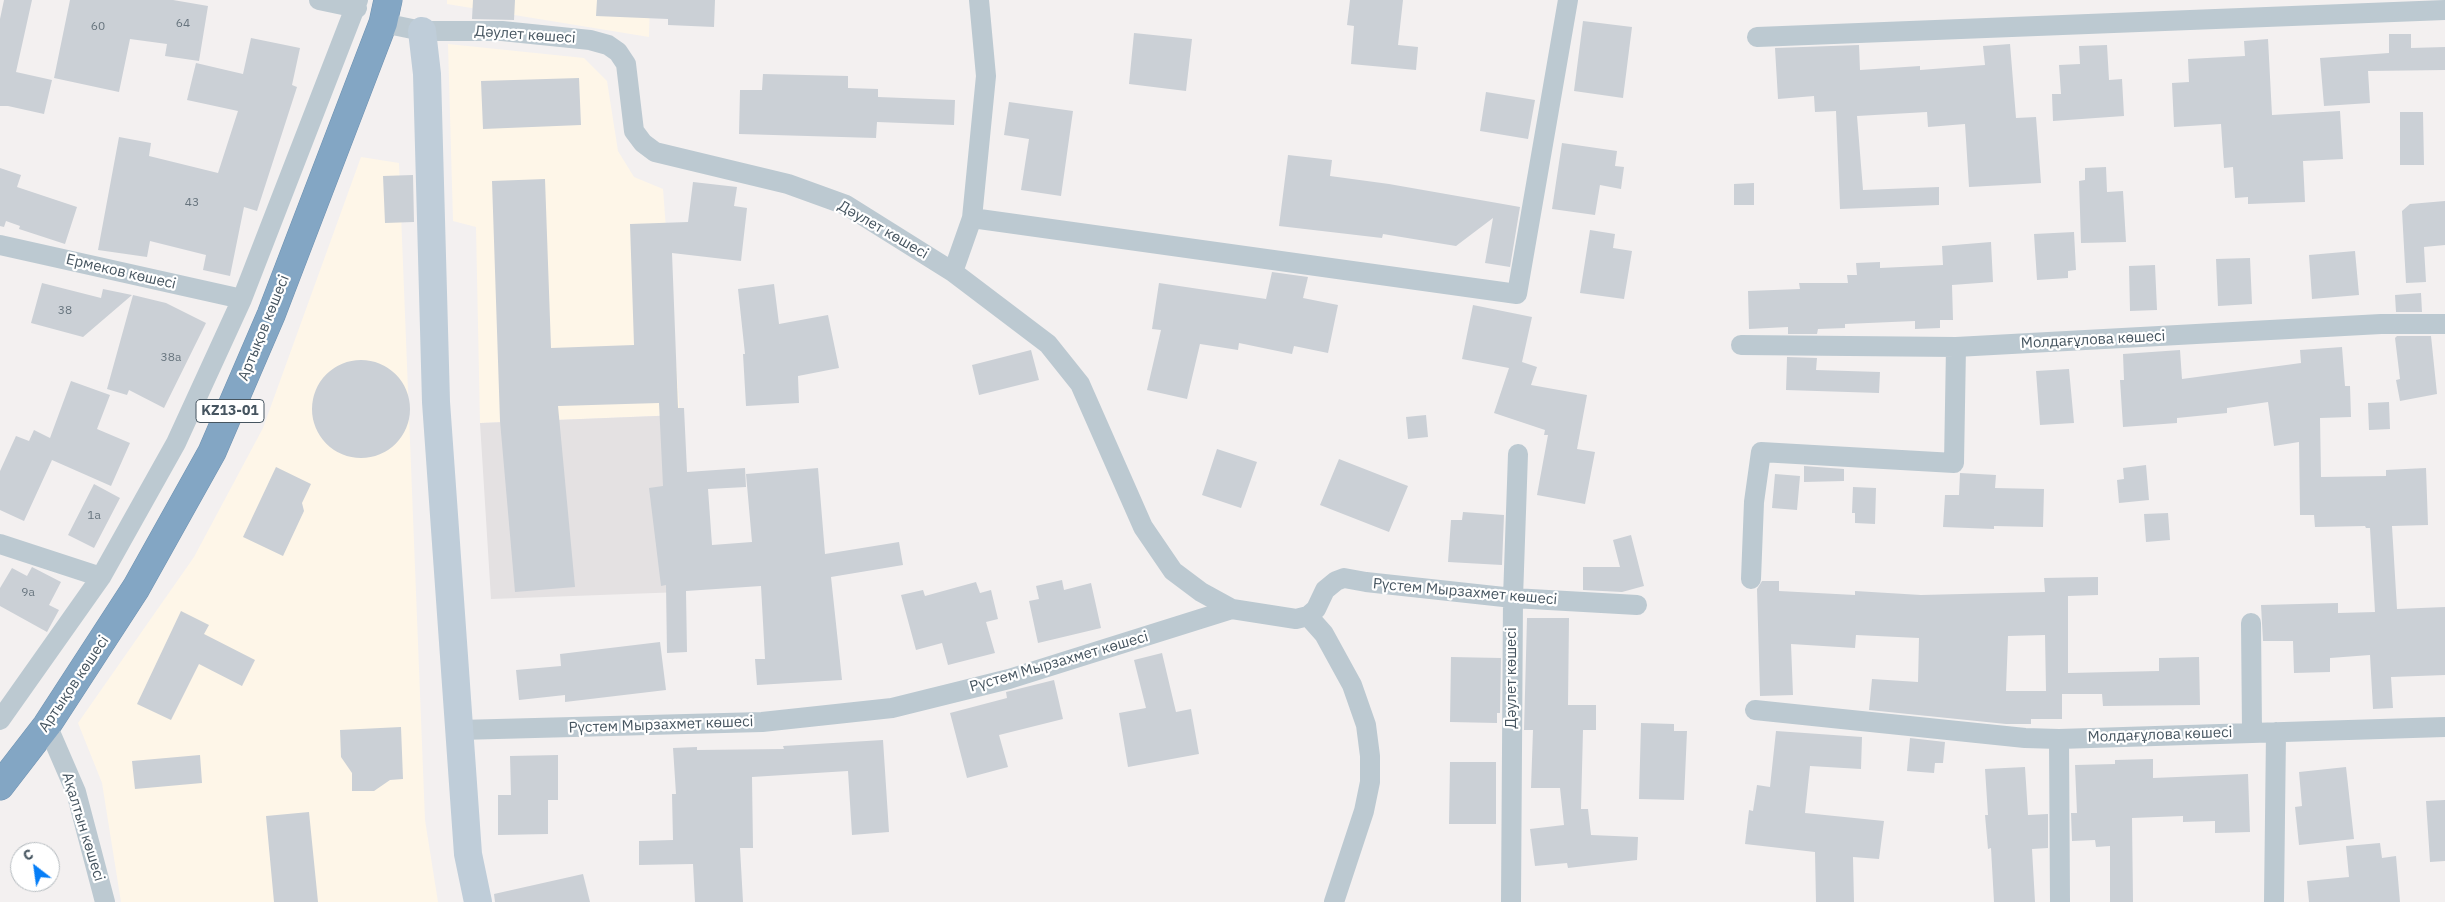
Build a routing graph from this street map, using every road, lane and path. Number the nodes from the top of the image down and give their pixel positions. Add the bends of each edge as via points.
1 (319, 0) edge
2 (979, 0) edge
3 (1568, 0) edge
4 (358, 4) edge
5 (2445, 10) edge
6 (386, 12) edge
7 (422, 31) junction
8 (1757, 37) dead end
9 (972, 218) junction
10 (0, 245) edge
11 (953, 272) junction
12 (242, 299) junction
13 (2445, 324) edge
14 (1741, 345) dead end
15 (1956, 347) junction
16 (1518, 454) dead end
17 (0, 544) edge
18 (101, 577) junction
19 (1751, 580) dead end
20 (1513, 598) junction
21 (1637, 605) dead end
22 (1232, 609) junction
23 (1308, 616) junction
24 (2251, 623) dead end
25 (1755, 710) dead end
26 (0, 720) edge
27 (47, 725) junction
28 (2445, 727) edge
29 (459, 730) junction
30 (2252, 732) junction
31 (2276, 732) junction
32 (2059, 739) junction
33 (0, 786) edge
34 (105, 902) edge
35 (478, 902) edge
36 (1334, 902) edge
37 (1511, 902) edge
38 (2060, 902) edge
39 (2274, 902) edge

1 - 4 street
2 - 9 street via 986,76
3 - 9 street via 1517,294
4 - 12 street
5 - 8 street
6 - 7 street, Дәулет көшесі
6 - 27 highway, Артықов көшесі / KZ13-01 via 271,315 212,452 136,588
7 - 11 street, Дәулет көшесі via 502,31 590,40 608,45 626,64 634,131 655,152 788,184 846,205
7 - 29 main road via 427,74 436,402
9 - 11 street
10 - 12 street, Ермеков көшесі
11 - 22 street, Дәулет көшесі via 1048,344 1080,384 1143,527 1173,571
12 - 18 street via 176,443
13 - 15 street, Молдағұлова көшесі via 2381,324
14 - 15 street, Молдағұлова көшесі
15 - 19 street via 1954,463 1761,452 1754,502
16 - 20 street, Дәулет көшесі
17 - 18 street
18 - 26 street
20 - 21 street, Рүстем Мырзахмет көшесі
20 - 23 street, Рүстем Мырзахмет көшесі via 1344,578 1336,580 1325,590 1316,609
20 - 37 street, Дәулет көшесі
22 - 23 street, Рүстем Мырзахмет көшесі via 1296,618
22 - 29 street, Рүстем Мырзахмет көшесі via 1009,679 892,708 762,722
23 - 36 street via 1324,634 1352,685 1366,725 1370,756 1370,782 1364,811
24 - 30 street
25 - 32 street, Молдағұлова көшесі
27 - 33 highway, Артықов көшесі / KZ13-01
27 - 34 street, Ақалтын көшесі via 76,792
28 - 31 street, Молдағұлова көшесі
29 - 35 main road via 468,854
30 - 31 street, Молдағұлова көшесі
30 - 32 street, Молдағұлова көшесі
31 - 39 street
32 - 38 street

